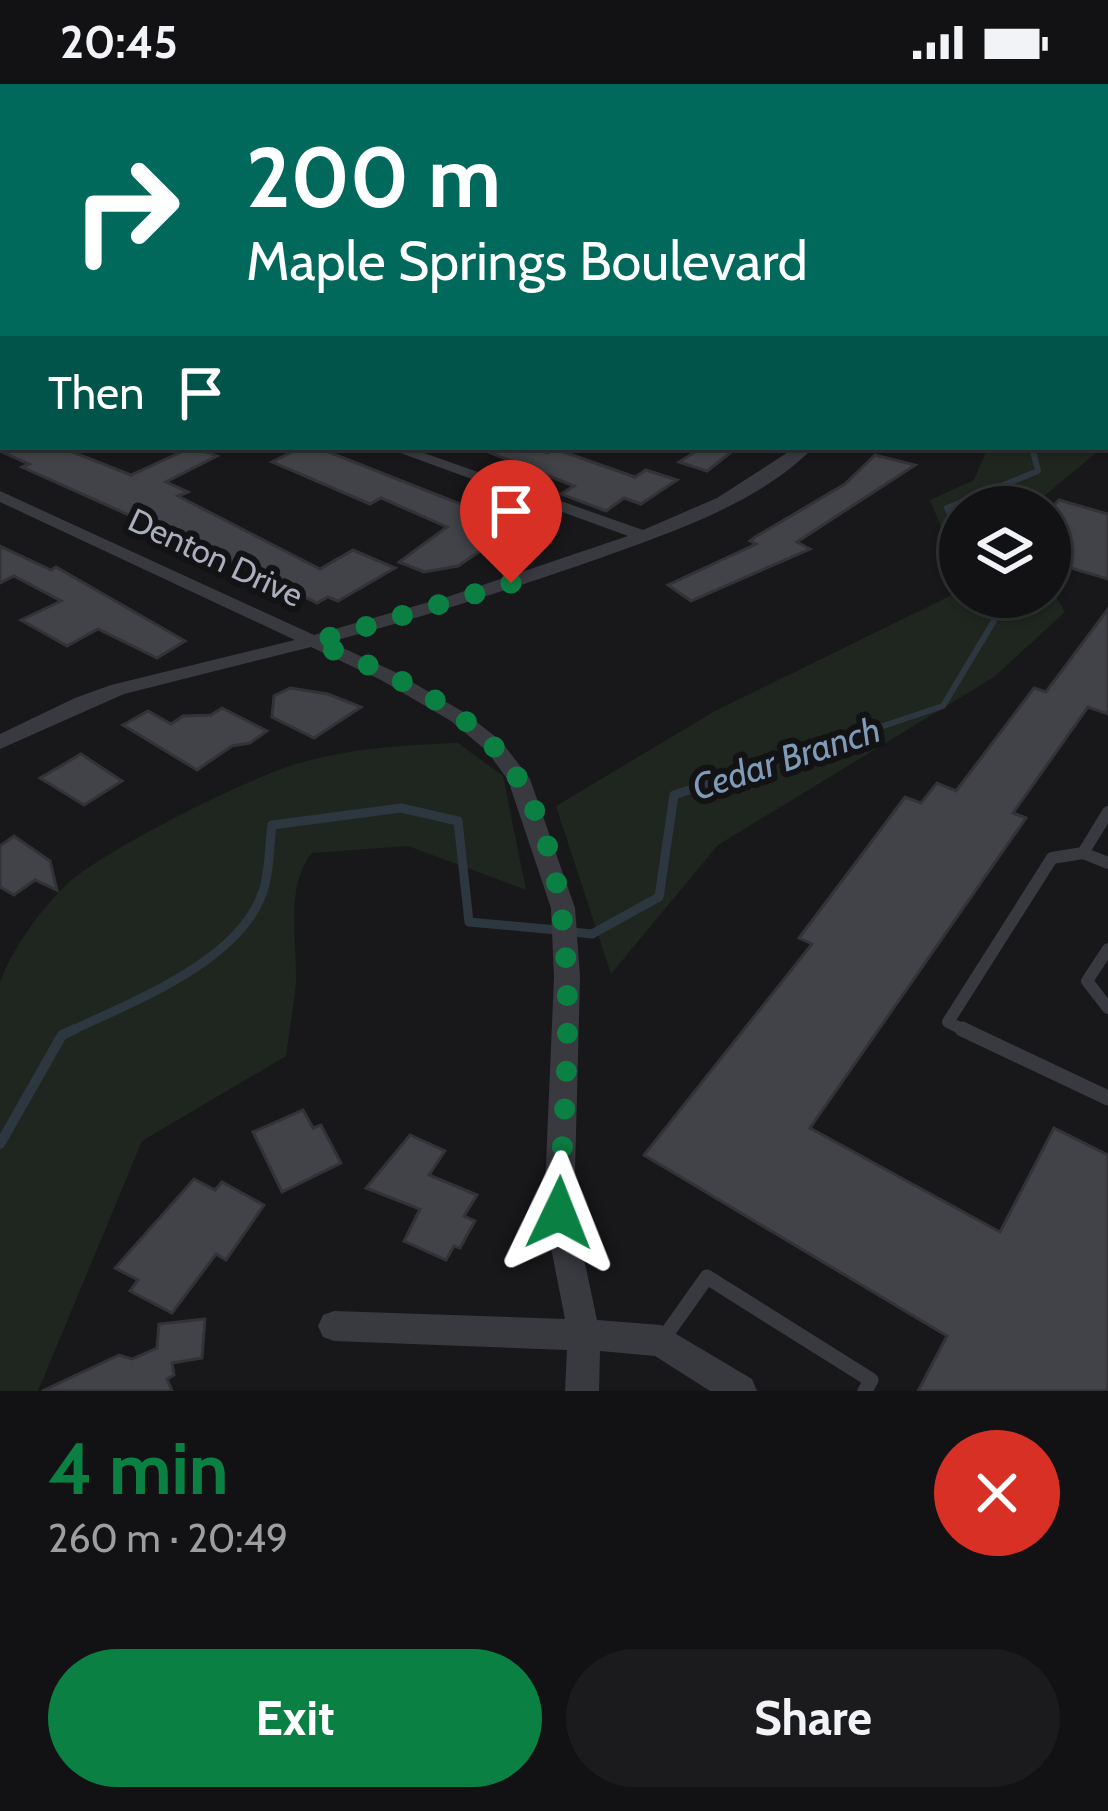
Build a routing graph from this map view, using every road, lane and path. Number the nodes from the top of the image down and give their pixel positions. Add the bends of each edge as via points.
1 (400, 450) edge
2 (801, 450) edge
3 (0, 496) edge
4 (644, 536) junction
5 (314, 642) junction
6 (0, 742) edge
7 (1108, 812) edge
8 (1083, 853) junction
9 (1108, 862) edge
10 (1108, 949) edge
11 (1108, 1008) edge
12 (1108, 1098) edge
13 (334, 1326) dead end
14 (584, 1335) junction
15 (661, 1341) junction
16 (582, 1391) edge
17 (740, 1391) edge
18 (865, 1391) edge

1 - 4 street
2 - 4 street via 709,509
3 - 5 street, Denton Drive
4 - 5 street
5 - 6 street via 118,689
5 - 14 street, Denton Drive via 458,718 519,779 563,908 559,1213
7 - 8 lane
8 - 9 lane
8 - 12 lane via 1052,858 948,1022
10 - 11 lane via 1087,981
13 - 14 street
14 - 15 street
14 - 16 street, Denton Drive
15 - 17 street
15 - 18 lane via 707,1277 871,1379

